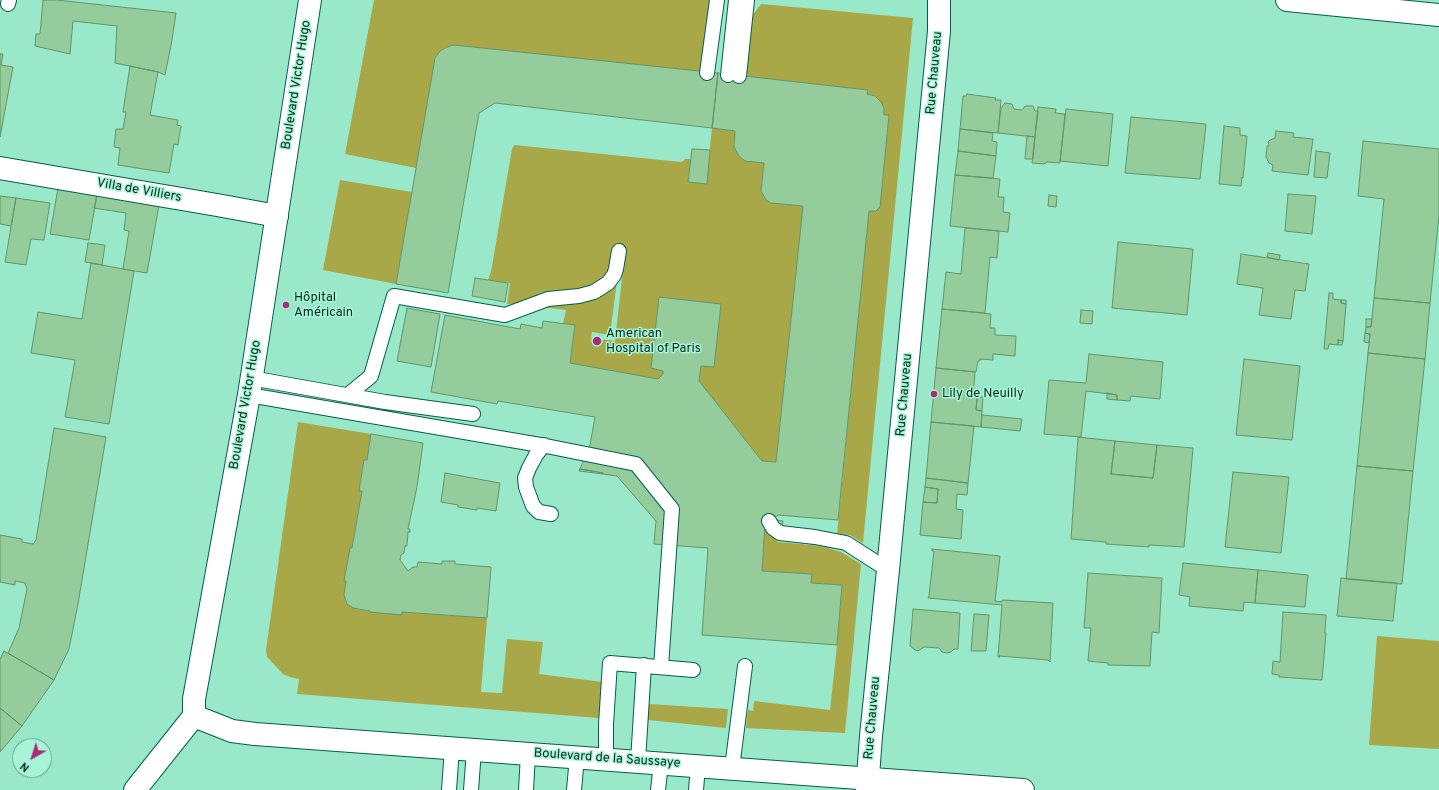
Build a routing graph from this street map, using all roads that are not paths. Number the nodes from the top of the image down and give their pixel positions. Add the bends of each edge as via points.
1 (310, 0) edge
2 (717, 0) edge
3 (736, 0) edge
4 (747, 0) edge
5 (939, 0) edge
6 (1287, 0) edge
7 (1439, 15) edge
8 (707, 73) dead end
9 (0, 168) edge
10 (277, 216) junction
11 (619, 251) dead end
12 (250, 387) junction
13 (348, 395) junction
14 (473, 414) dead end
15 (544, 445) junction
16 (551, 514) dead end
17 (769, 522) dead end
18 (888, 570) junction
19 (644, 665) junction
20 (745, 666) dead end
21 (661, 667) junction
22 (694, 670) dead end
23 (194, 716) junction
24 (452, 748) junction
25 (474, 750) junction
26 (528, 754) junction
27 (577, 757) junction
28 (606, 759) junction
29 (638, 761) junction
30 (661, 763) junction
31 (698, 766) junction
32 (732, 768) junction
33 (867, 784) edge
34 (135, 790) edge
35 (449, 790) edge
36 (471, 790) edge
37 (526, 790) edge
38 (574, 790) edge
39 (658, 790) edge
40 (696, 790) edge
41 (1023, 790) edge

1 - 10 street, Boulevard Victor Hugo
2 - 8 lane
3 - 4 lane via 734,75
5 - 18 street, Rue Chauveau via 939,31
6 - 7 street
9 - 10 street, Villa de Villiers
10 - 12 street, Boulevard Victor Hugo
11 - 13 lane via 614,275 608,283 594,292 548,299 505,315 394,296 371,376
12 - 13 lane
12 - 15 lane
12 - 23 street, Boulevard Victor Hugo via 194,699
13 - 14 lane
15 - 16 lane via 525,478 532,506 539,512
15 - 21 lane via 636,464 672,509
17 - 18 lane via 780,533 846,542
18 - 33 street, Rue Chauveau
19 - 21 lane
19 - 28 lane via 610,663
19 - 29 lane
20 - 32 lane
21 - 22 lane
23 - 24 street, Boulevard de la Saussaye via 232,731 254,734
23 - 34 street
24 - 25 street, Boulevard de la Saussaye
24 - 35 lane
25 - 26 street, Boulevard de la Saussaye
25 - 36 lane
26 - 27 street, Boulevard de la Saussaye
26 - 37 lane
27 - 28 street, Boulevard de la Saussaye
27 - 38 lane
28 - 29 street, Boulevard de la Saussaye
29 - 30 street, Boulevard de la Saussaye
30 - 31 street, Boulevard de la Saussaye
30 - 39 lane
31 - 32 street, Boulevard de la Saussaye
31 - 40 lane
32 - 33 street, Boulevard de la Saussaye
33 - 41 street, Boulevard de la Saussaye

